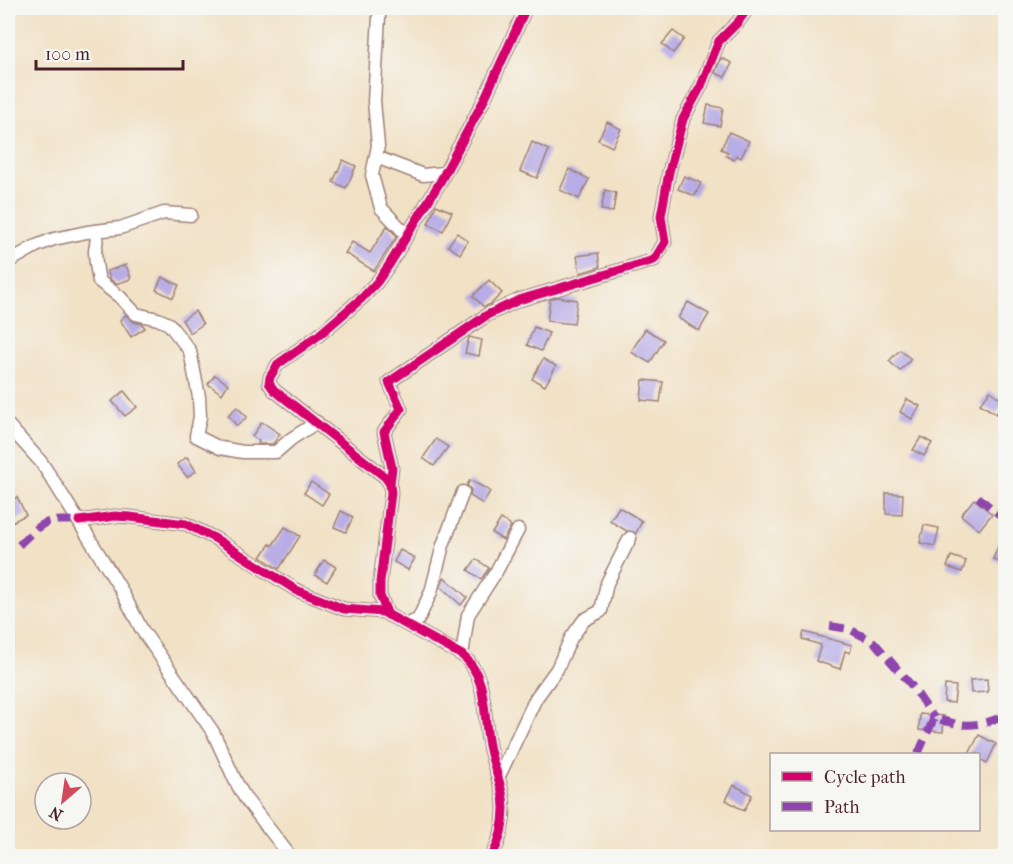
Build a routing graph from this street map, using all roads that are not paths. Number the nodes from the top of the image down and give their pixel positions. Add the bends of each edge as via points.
1 (526, 8) edge
2 (748, 8) edge
3 (379, 17) dead end
4 (376, 158) junction
5 (444, 173) junction
6 (191, 214) dead end
7 (96, 231) junction
8 (407, 235) junction
9 (8, 262) edge
10 (317, 422) junction
11 (8, 425) edge
12 (390, 484) junction
13 (463, 492) dead end
14 (79, 522) junction
15 (518, 530) dead end
16 (630, 538) dead end
17 (388, 615) junction
18 (407, 624) junction
19 (462, 655) junction
20 (498, 778) junction
21 (290, 856) edge
22 (492, 856) edge

1 - 5 street via 483,102
2 - 12 street via 719,41 683,119 661,216 665,242 654,260 519,300 487,315 389,382 401,409 384,432 392,468
3 - 4 street via 374,101
4 - 5 street via 423,175
4 - 8 street via 372,175 381,208
5 - 8 street
6 - 7 street via 164,213 120,228
7 - 9 street via 54,239
7 - 10 street via 99,281 136,314 169,324 190,351 201,417 196,436 220,448 276,452
8 - 10 street via 362,298 278,364 272,374 269,383 274,390
10 - 12 street
11 - 14 street via 41,462
12 - 17 street via 380,582 380,596
13 - 18 street via 431,592 418,620
14 - 17 street via 115,516 186,524 296,590 344,609
14 - 21 street via 142,630 213,732 246,798
15 - 19 street via 468,615
16 - 20 street via 607,583 601,611 584,620 571,638 557,669 536,698
17 - 18 street
18 - 19 street
19 - 20 street via 470,662 481,686 487,738
20 - 22 street via 504,807 500,838

